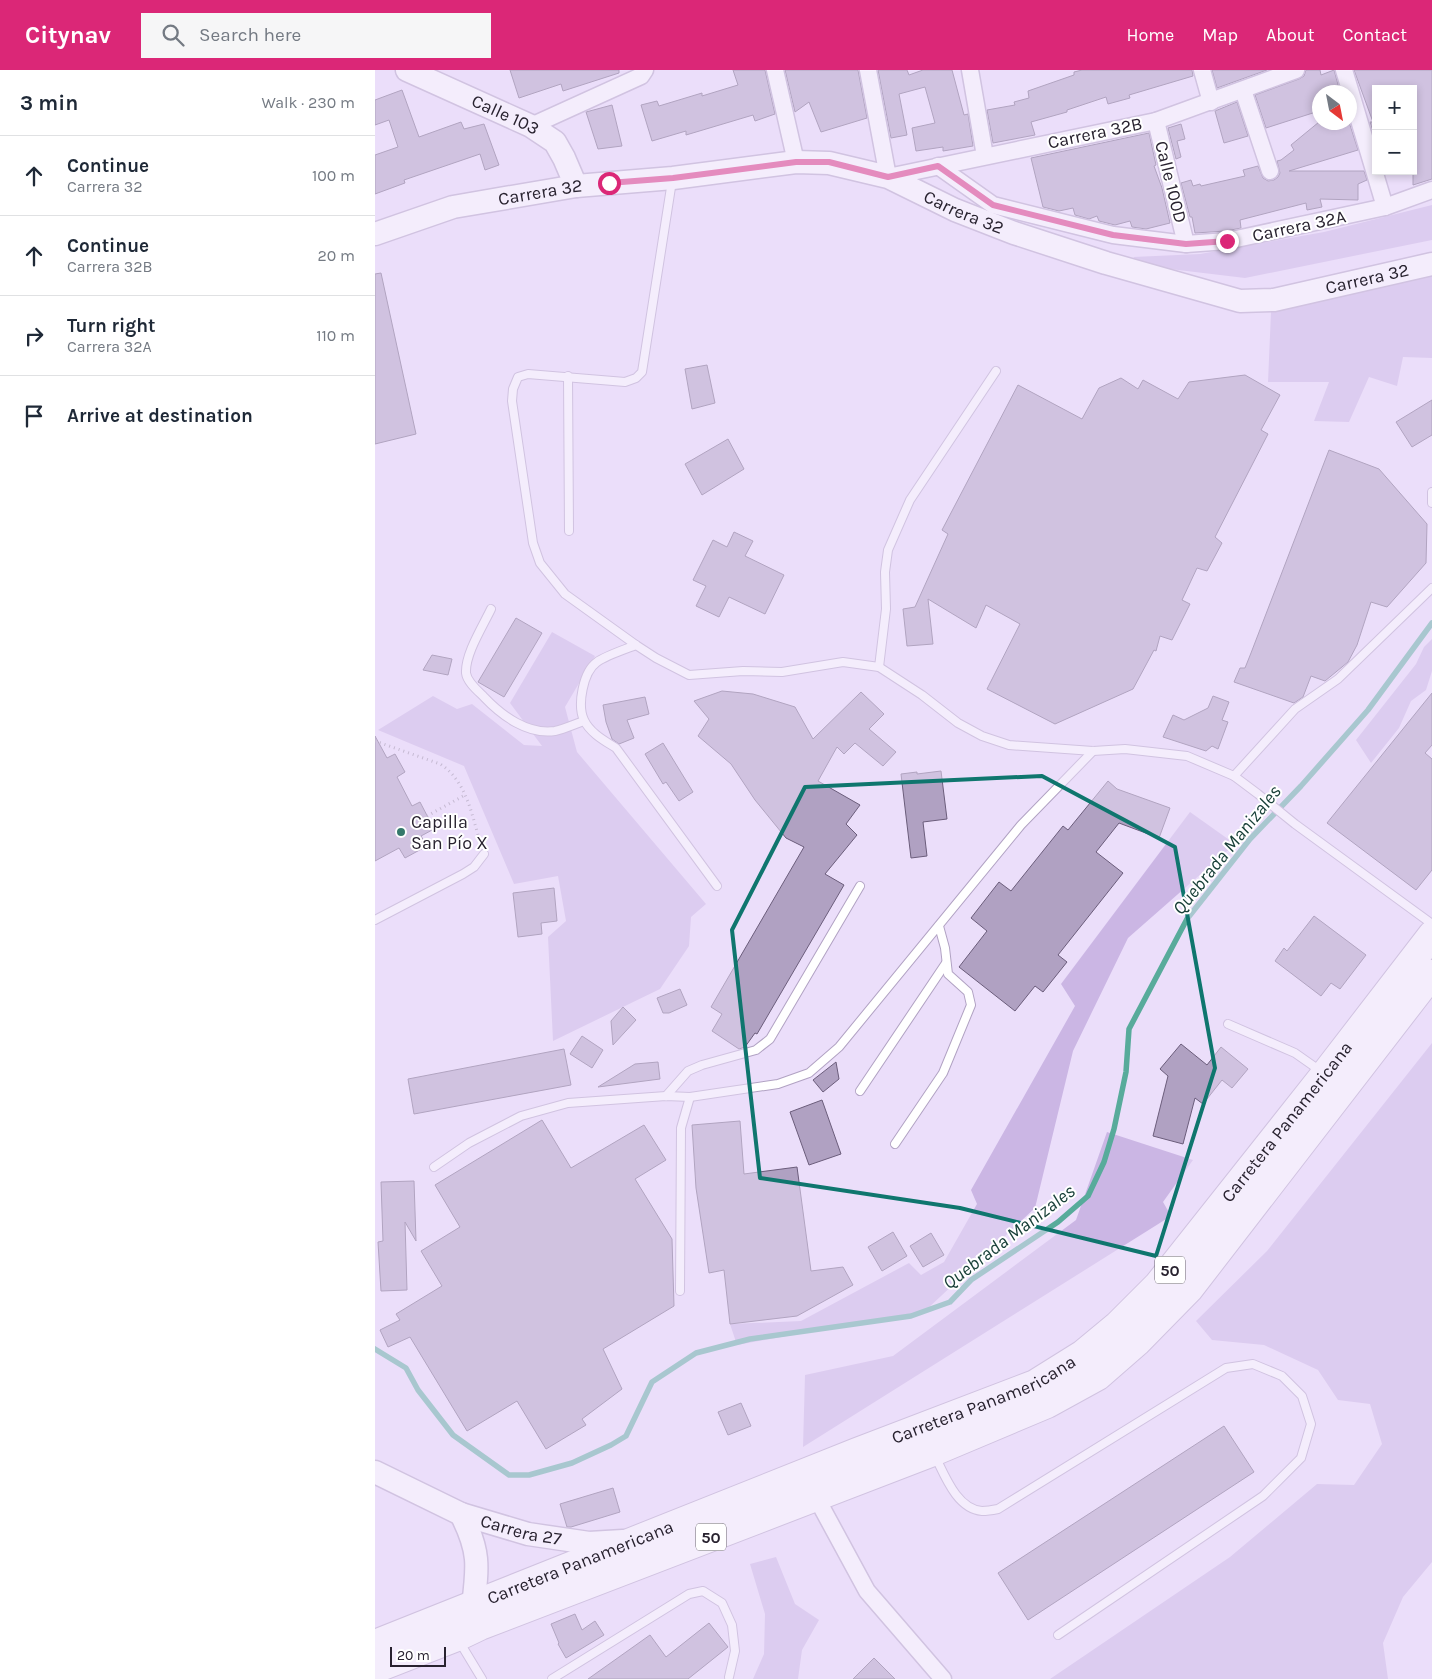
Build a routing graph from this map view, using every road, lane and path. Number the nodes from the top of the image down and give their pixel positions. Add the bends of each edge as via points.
1 (407, 70) edge
2 (775, 70) edge
3 (868, 70) edge
4 (970, 70) edge
5 (1202, 70) edge
6 (1296, 70) edge
7 (1345, 70) edge
8 (643, 73) edge
9 (1243, 90) junction
10 (1211, 102) junction
11 (1156, 121) junction
12 (531, 126) junction
13 (985, 156) junction
14 (796, 162) junction
15 (938, 166) junction
16 (1270, 171) dead end
17 (888, 177) junction
18 (673, 178) junction
19 (576, 186) junction
20 (1432, 190) edge
21 (1385, 208) junction
22 (375, 234) edge
23 (1186, 244) junction
24 (1432, 264) edge
25 (996, 371) dead end
26 (568, 376) junction
27 (1432, 492) edge
28 (1432, 503) edge
29 (569, 531) dead end
30 (1432, 588) edge
31 (491, 608) dead end
32 (636, 645) junction
33 (879, 667) junction
34 (584, 720) junction
35 (375, 741) edge
36 (1093, 751) junction
37 (1234, 776) junction
38 (465, 795) junction
39 (427, 816) dead end
40 (484, 854) joint
41 (717, 886) dead end
42 (860, 886) dead end
43 (375, 920) edge
44 (1432, 924) edge
45 (939, 926) junction
46 (1432, 935) edge
47 (946, 962) junction
48 (1432, 974) edge
49 (1228, 1024) dead end
50 (1325, 1074) junction
51 (860, 1092) dead end
52 (666, 1096) junction
53 (690, 1097) junction
54 (895, 1144) dead end
55 (434, 1167) dead end
56 (680, 1291) dead end
57 (933, 1452) junction
58 (375, 1472) edge
59 (816, 1497) junction
60 (461, 1514) junction
61 (639, 1539) junction
62 (473, 1606) junction
63 (1058, 1635) dead end
64 (457, 1637) junction
65 (375, 1644) edge
66 (375, 1669) edge
67 (729, 1677) dead end
68 (482, 1679) edge
69 (552, 1679) edge
70 (943, 1679) edge

1 - 12 main road, Calle 103
2 - 14 street
3 - 17 street
4 - 13 street
5 - 10 street
6 - 9 street, Carrera 32B
7 - 21 street
8 - 12 street
9 - 10 street, Carrera 32B
9 - 16 street
10 - 11 street, Carrera 32B
11 - 13 street, Carrera 32B
11 - 23 street, Calle 100D
12 - 19 main road, Calle 103 via 555,142
13 - 15 street, Carrera 32B
14 - 17 main road, Carrera 32 via 829,162
14 - 18 main road, Carrera 32
15 - 17 street, Carrera 32B
15 - 23 street, Carrera 32A via 993,205 1113,235
17 - 24 main road, Carrera 32 via 955,210 1014,233 1240,301 1274,300
18 - 19 main road, Carrera 32
18 - 26 lane via 642,372 625,382
19 - 22 main road, Carrera 32 via 453,208
20 - 21 street, Carrera 32A
21 - 23 street, Carrera 32A via 1227,241
25 - 33 lane via 910,500 888,550 886,609
26 - 29 lane
26 - 32 lane via 528,374 518,377 513,389 512,401 533,542 540,563 565,594
27 - 28 lane
30 - 37 lane via 1338,679 1295,708
31 - 34 lane via 467,661 466,676 475,688 499,711 533,730 554,731
32 - 33 lane via 689,675 782,672 843,662
32 - 34 lane via 596,662 584,682 581,704
33 - 36 lane via 981,736 1009,745
34 - 41 lane via 597,736 616,748
35 - 38 path via 440,764 456,778
36 - 37 lane via 1125,749 1187,756
36 - 45 lane via 1021,825
37 - 44 lane
38 - 39 path
38 - 40 path
40 - 43 lane via 474,867 463,874
42 - 52 lane via 770,1039 757,1050 688,1071
45 - 47 lane
45 - 53 lane via 839,1047 809,1073 778,1084
46 - 50 highway, Carretera Panamericana / 50
47 - 51 lane
47 - 54 lane via 948,974 968,992 971,1005 943,1073
48 - 57 highway, Carretera Panamericana / 50 via 1189,1289 1137,1342 1098,1376 1047,1404
49 - 50 lane via 1295,1054
50 - 61 highway, Carretera Panamericana / 50 via 1159,1285 1119,1325 1083,1354 1035,1384
52 - 53 lane
52 - 55 lane via 568,1103 521,1116 469,1143
53 - 56 lane via 681,1128
57 - 59 highway, Carretera Panamericana / 50
57 - 63 lane via 947,1480 965,1504 981,1511 998,1509 1226,1368 1253,1364 1282,1376 1302,1396 1311,1424 1301,1458 1263,1496
58 - 60 main road, Carrera 27
59 - 64 highway, Carretera Panamericana / 50
59 - 70 street via 867,1591
60 - 61 main road, Carrera 27 via 561,1540 589,1543
60 - 62 main road, Carrera 27 via 476,1553 478,1569
61 - 62 highway, Carretera Panamericana / 50
62 - 65 highway, Carretera Panamericana / 50
64 - 66 highway, Carretera Panamericana / 50
64 - 68 lane
67 - 69 lane via 735,1651 732,1626 722,1603 703,1591 689,1594

